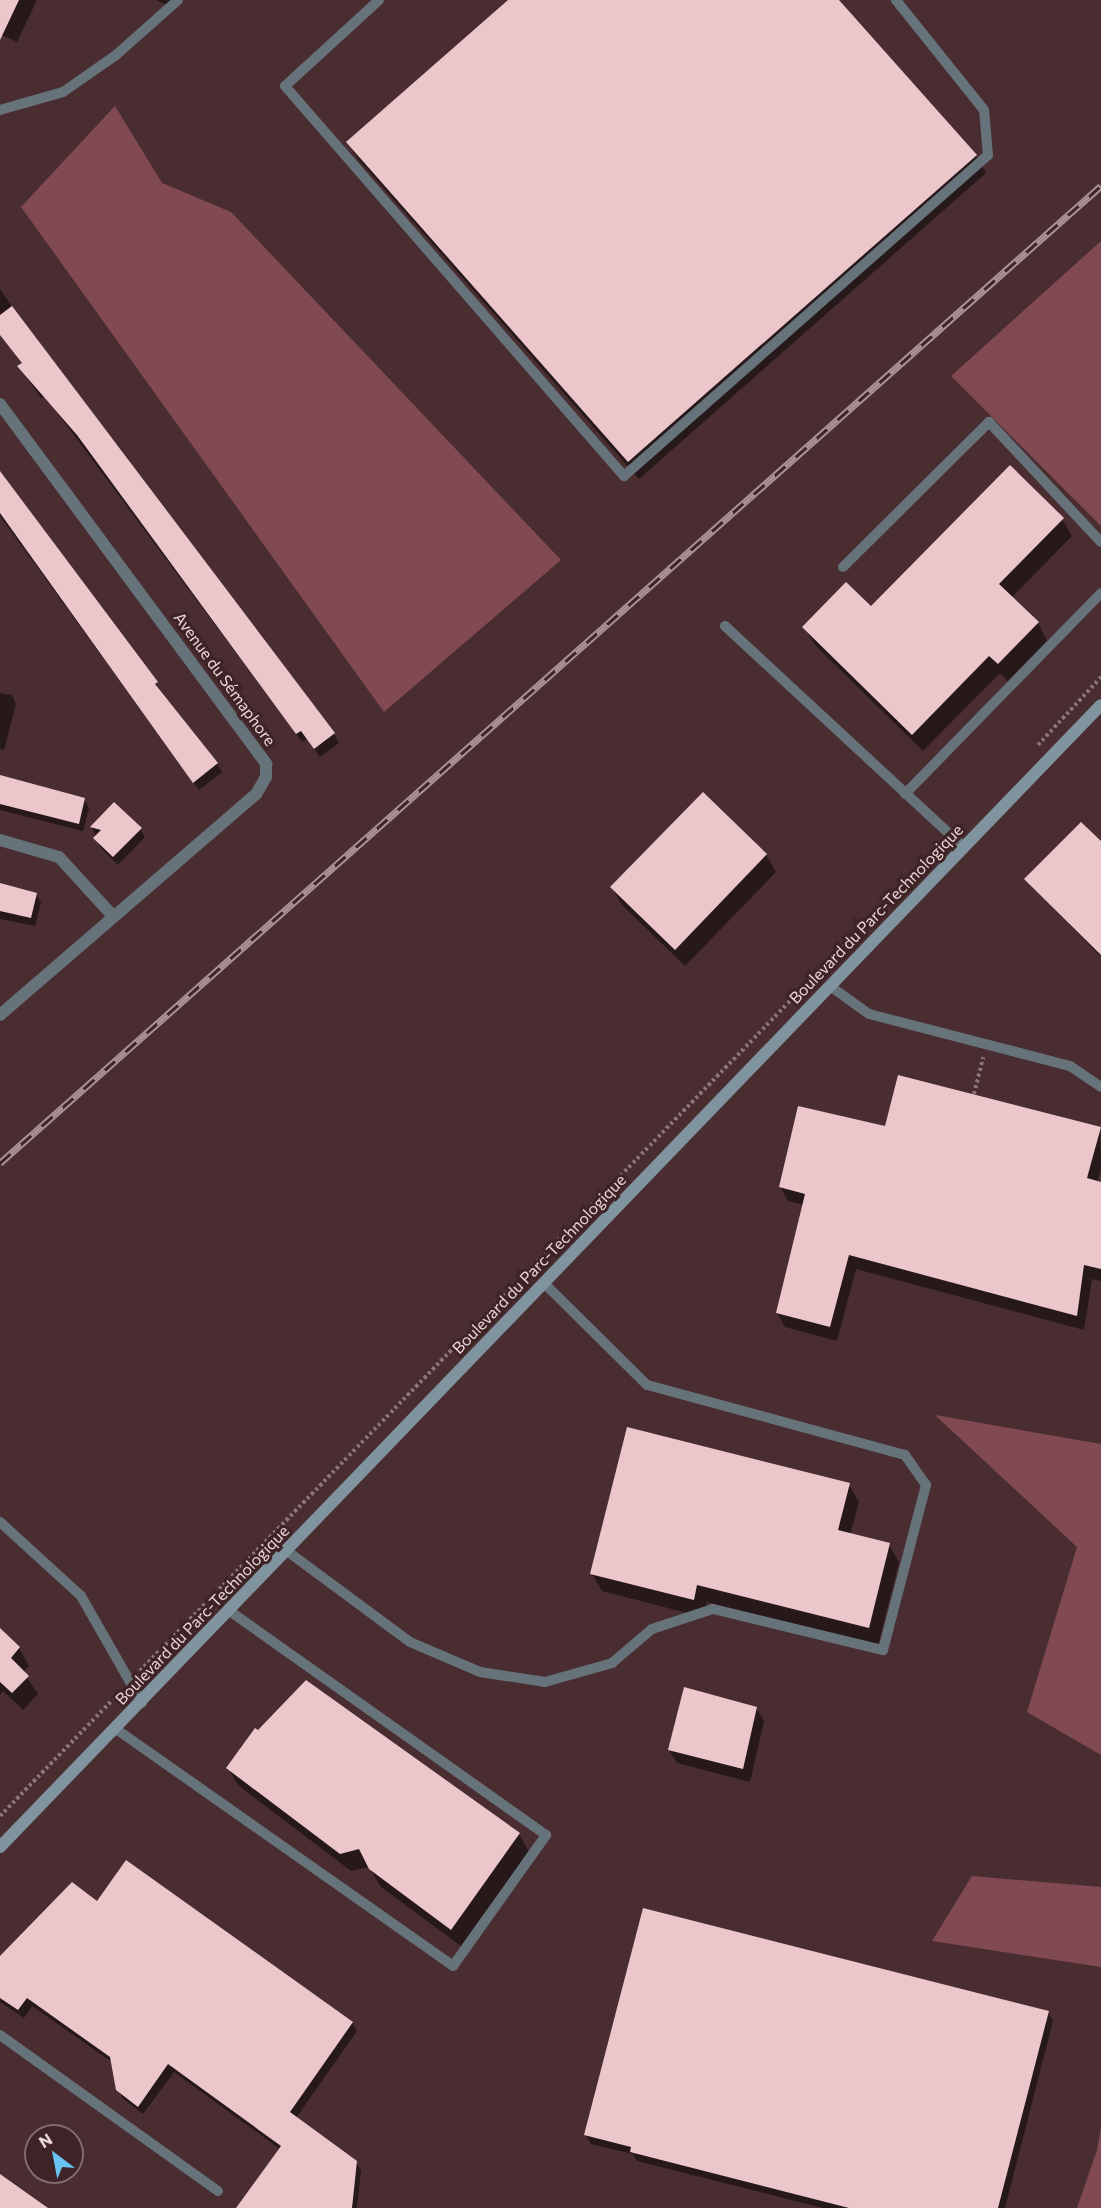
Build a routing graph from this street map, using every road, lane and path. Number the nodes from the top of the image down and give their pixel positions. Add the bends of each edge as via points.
1 (178, 0) edge
2 (379, 0) edge
3 (896, 0) edge
4 (0, 110) edge
5 (0, 404) edge
6 (1101, 542) edge
7 (843, 567) dead end
8 (1101, 593) edge
9 (725, 626) dead end
10 (1101, 677) edge
11 (1101, 705) edge
12 (1030, 753) dead end
13 (905, 794) junction
14 (0, 840) edge
15 (964, 847) junction
16 (926, 861) dead end
17 (112, 915) junction
18 (830, 986) junction
19 (0, 1015) edge
20 (982, 1062) dead end
21 (1101, 1087) edge
22 (974, 1094) dead end
23 (543, 1283) junction
24 (0, 1522) edge
25 (287, 1551) junction
26 (230, 1611) junction
27 (130, 1681) junction
28 (142, 1703) junction
29 (116, 1729) junction
30 (0, 1816) edge
31 (0, 1847) edge
32 (0, 2035) edge
33 (218, 2191) dead end

1 - 4 lane via 116,55 63,92
2 - 3 lane via 285,86 624,476 988,155 984,110
5 - 17 street, Avenue du Sémaphore via 266,764 266,777 255,794
6 - 7 lane via 990,422
8 - 13 lane
9 - 13 lane
10 - 12 path
11 - 15 street, Boulevard du Parc-Technologique
13 - 15 lane
14 - 17 street via 59,857
15 - 18 street, Boulevard du Parc-Technologique
16 - 27 path
17 - 19 street, Avenue du Sémaphore
18 - 21 lane via 869,1014 1070,1066
18 - 23 street, Boulevard du Parc-Technologique
20 - 22 path
23 - 25 street, Boulevard du Parc-Technologique
23 - 25 lane via 647,1385 905,1455 926,1485 883,1650 713,1609 652,1629 612,1663 545,1682 480,1672 410,1642
24 - 27 lane via 81,1596
25 - 26 street, Boulevard du Parc-Technologique
26 - 28 street, Boulevard du Parc-Technologique
26 - 29 lane via 546,1835 453,1966
27 - 28 lane
27 - 30 path
28 - 29 street, Boulevard du Parc-Technologique
29 - 31 street, Boulevard du Parc-Technologique
32 - 33 lane

